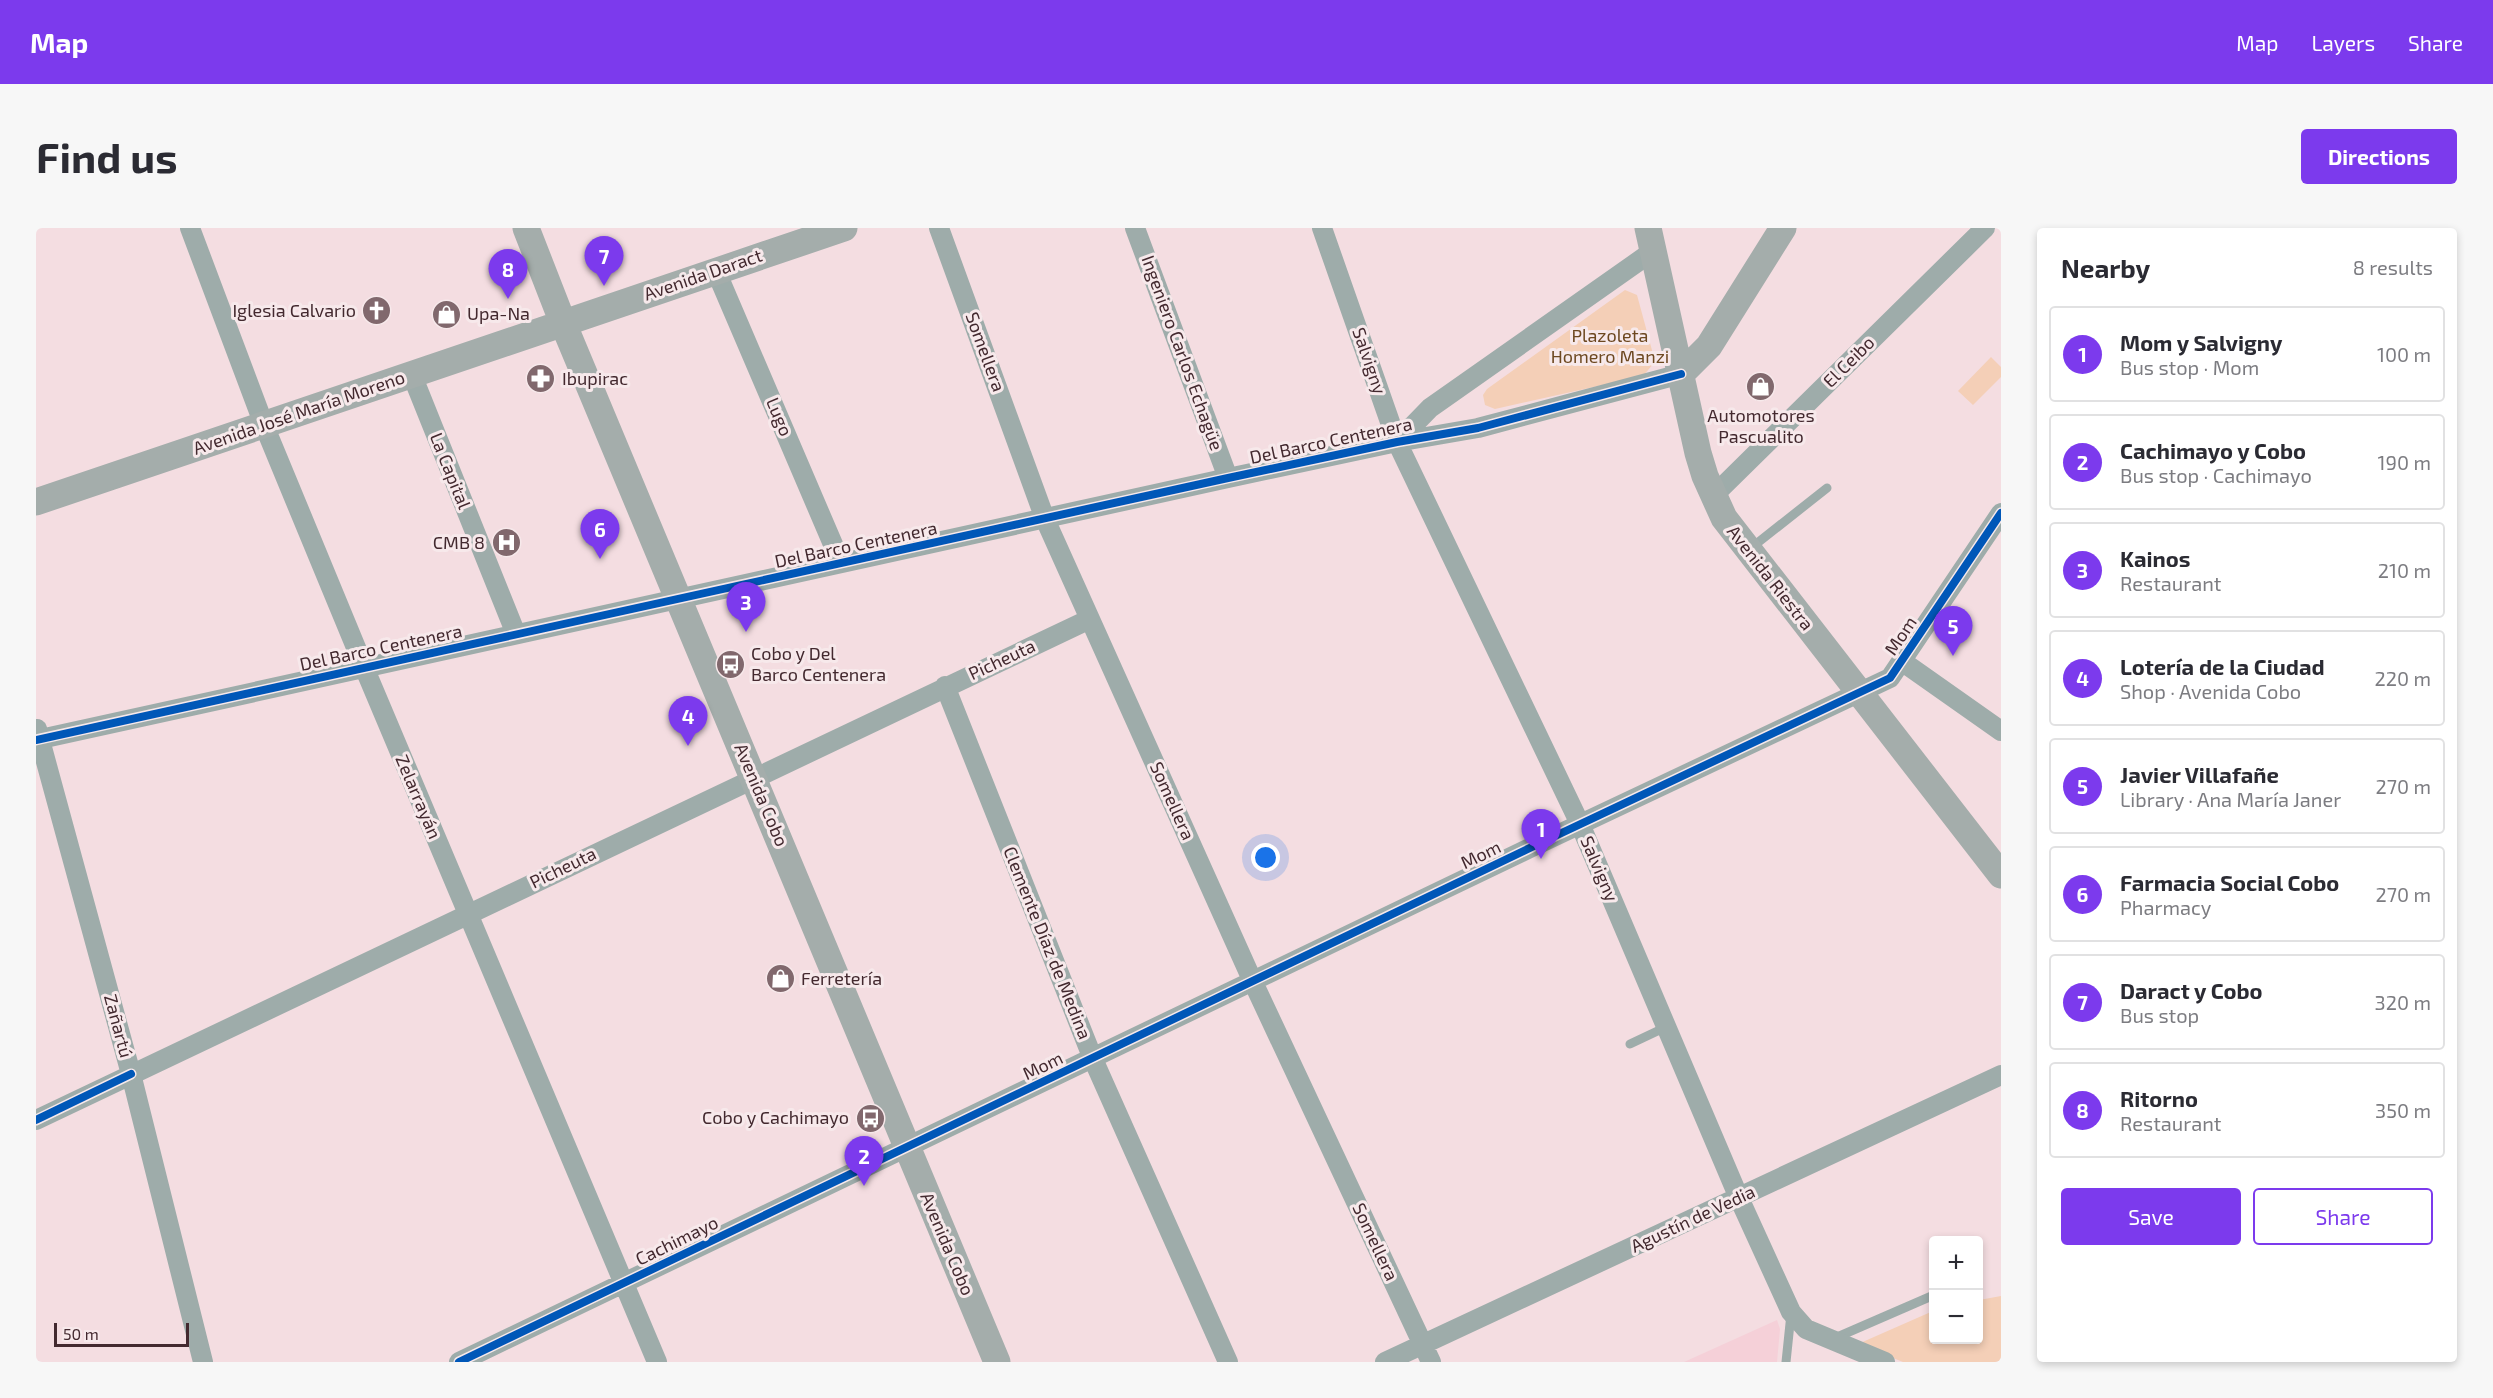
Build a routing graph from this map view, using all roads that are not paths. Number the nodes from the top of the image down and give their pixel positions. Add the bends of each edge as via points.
1 (190, 228) edge
2 (526, 228) edge
3 (844, 228) edge
4 (939, 228) edge
5 (1135, 228) edge
6 (1322, 228) edge
7 (1783, 228) edge
8 (1985, 228) edge
9 (1650, 240) edge
10 (716, 271) junction
11 (563, 324) junction
12 (1681, 374) junction
13 (412, 375) junction
14 (264, 425) junction
15 (1397, 442) junction
16 (1228, 478) junction
17 (1827, 489) dead end
18 (1713, 496) junction
19 (36, 502) edge
20 (2001, 513) edge
21 (1045, 519) junction
22 (1748, 551) junction
23 (841, 564) junction
24 (678, 599) junction
25 (1090, 618) junction
26 (516, 634) junction
27 (1903, 662) junction
28 (364, 667) junction
29 (945, 686) junction
30 (1861, 694) junction
31 (2001, 731) edge
32 (37, 736) edge
33 (753, 777) junction
34 (1580, 824) junction
35 (2001, 874) edge
36 (467, 914) junction
37 (1253, 982) junction
38 (1666, 1027) junction
39 (1630, 1044) dead end
40 (1093, 1059) junction
41 (131, 1074) junction
42 (2001, 1075) edge
43 (36, 1120) edge
44 (907, 1148) junction
45 (1739, 1198) junction
46 (622, 1284) junction
47 (1929, 1297) edge
48 (1791, 1312) junction
49 (1830, 1340) junction
50 (1427, 1353) edge
51 (203, 1362) edge
52 (459, 1362) edge
53 (657, 1362) edge
54 (997, 1362) edge
55 (1228, 1362) edge
56 (1385, 1362) edge
57 (1786, 1362) edge
58 (1885, 1362) edge

1 - 14 street, Zelarrayán
2 - 11 main road, Avenida Cobo
3 - 10 main road, Avenida Daract
4 - 21 street, Somellera
5 - 16 street, Ingeniero Carlos Echagüe
6 - 15 street, Salvigny
7 - 12 main road via 1709,346
8 - 18 street, El Ceibo
9 - 12 main road, Avenida Riestra
9 - 15 street, Del Barco Centenera via 1430,408
10 - 11 main road, Avenida Daract
10 - 23 street, Lugo
11 - 13 main road, Avenida José María Moreno
11 - 24 main road, Avenida Cobo
12 - 15 street, Del Barco Centenera via 1478,428
12 - 18 main road, Avenida Riestra via 1701,465
13 - 14 main road, Avenida José María Moreno
13 - 26 street, La Capital
14 - 19 main road, Avenida José María Moreno
14 - 28 street, Zelarrayán
15 - 16 street, Del Barco Centenera
15 - 34 street, Salvigny
16 - 21 street, Del Barco Centenera
17 - 22 lane
18 - 22 main road, Avenida Riestra
20 - 27 street, Mom
21 - 23 street, Del Barco Centenera
21 - 25 street, Somellera
22 - 30 main road, Avenida Riestra
23 - 24 street, Del Barco Centenera
24 - 26 street, Del Barco Centenera
24 - 33 main road, Avenida Cobo
25 - 29 street, Picheuta
25 - 37 street, Somellera
26 - 28 street, Del Barco Centenera
27 - 30 street, Mom via 1890,678
27 - 31 street
28 - 32 street, Del Barco Centenera
28 - 36 street, Zelarrayán
29 - 33 street, Picheuta
29 - 40 street, Clemente Díaz de Medina
30 - 34 street, Mom
30 - 35 main road, Avenida Riestra
32 - 41 street, Zañartú
33 - 36 street, Picheuta
33 - 44 main road, Avenida Cobo
34 - 37 street, Mom
34 - 38 street, Salvigny
36 - 41 street, Picheuta
36 - 46 street, Zelarrayán
37 - 40 street, Mom
37 - 50 street, Somellera
38 - 39 lane
38 - 45 street, Salvigny
40 - 44 street, Mom
40 - 55 street, Clemente Díaz de Medina
41 - 43 street, Picheuta
41 - 51 street, Zañartú
42 - 45 street, Agustín de Vedia
44 - 46 street, Cachimayo
44 - 54 main road, Avenida Cobo
45 - 48 street, Salvigny
45 - 50 street, Agustín de Vedia
46 - 52 street, Cachimayo
46 - 53 street, Zelarrayán
47 - 49 lane
48 - 49 street, Salvigny via 1806,1329
48 - 57 lane
49 - 58 street, Salvigny
50 - 56 street, Agustín de Vedia

